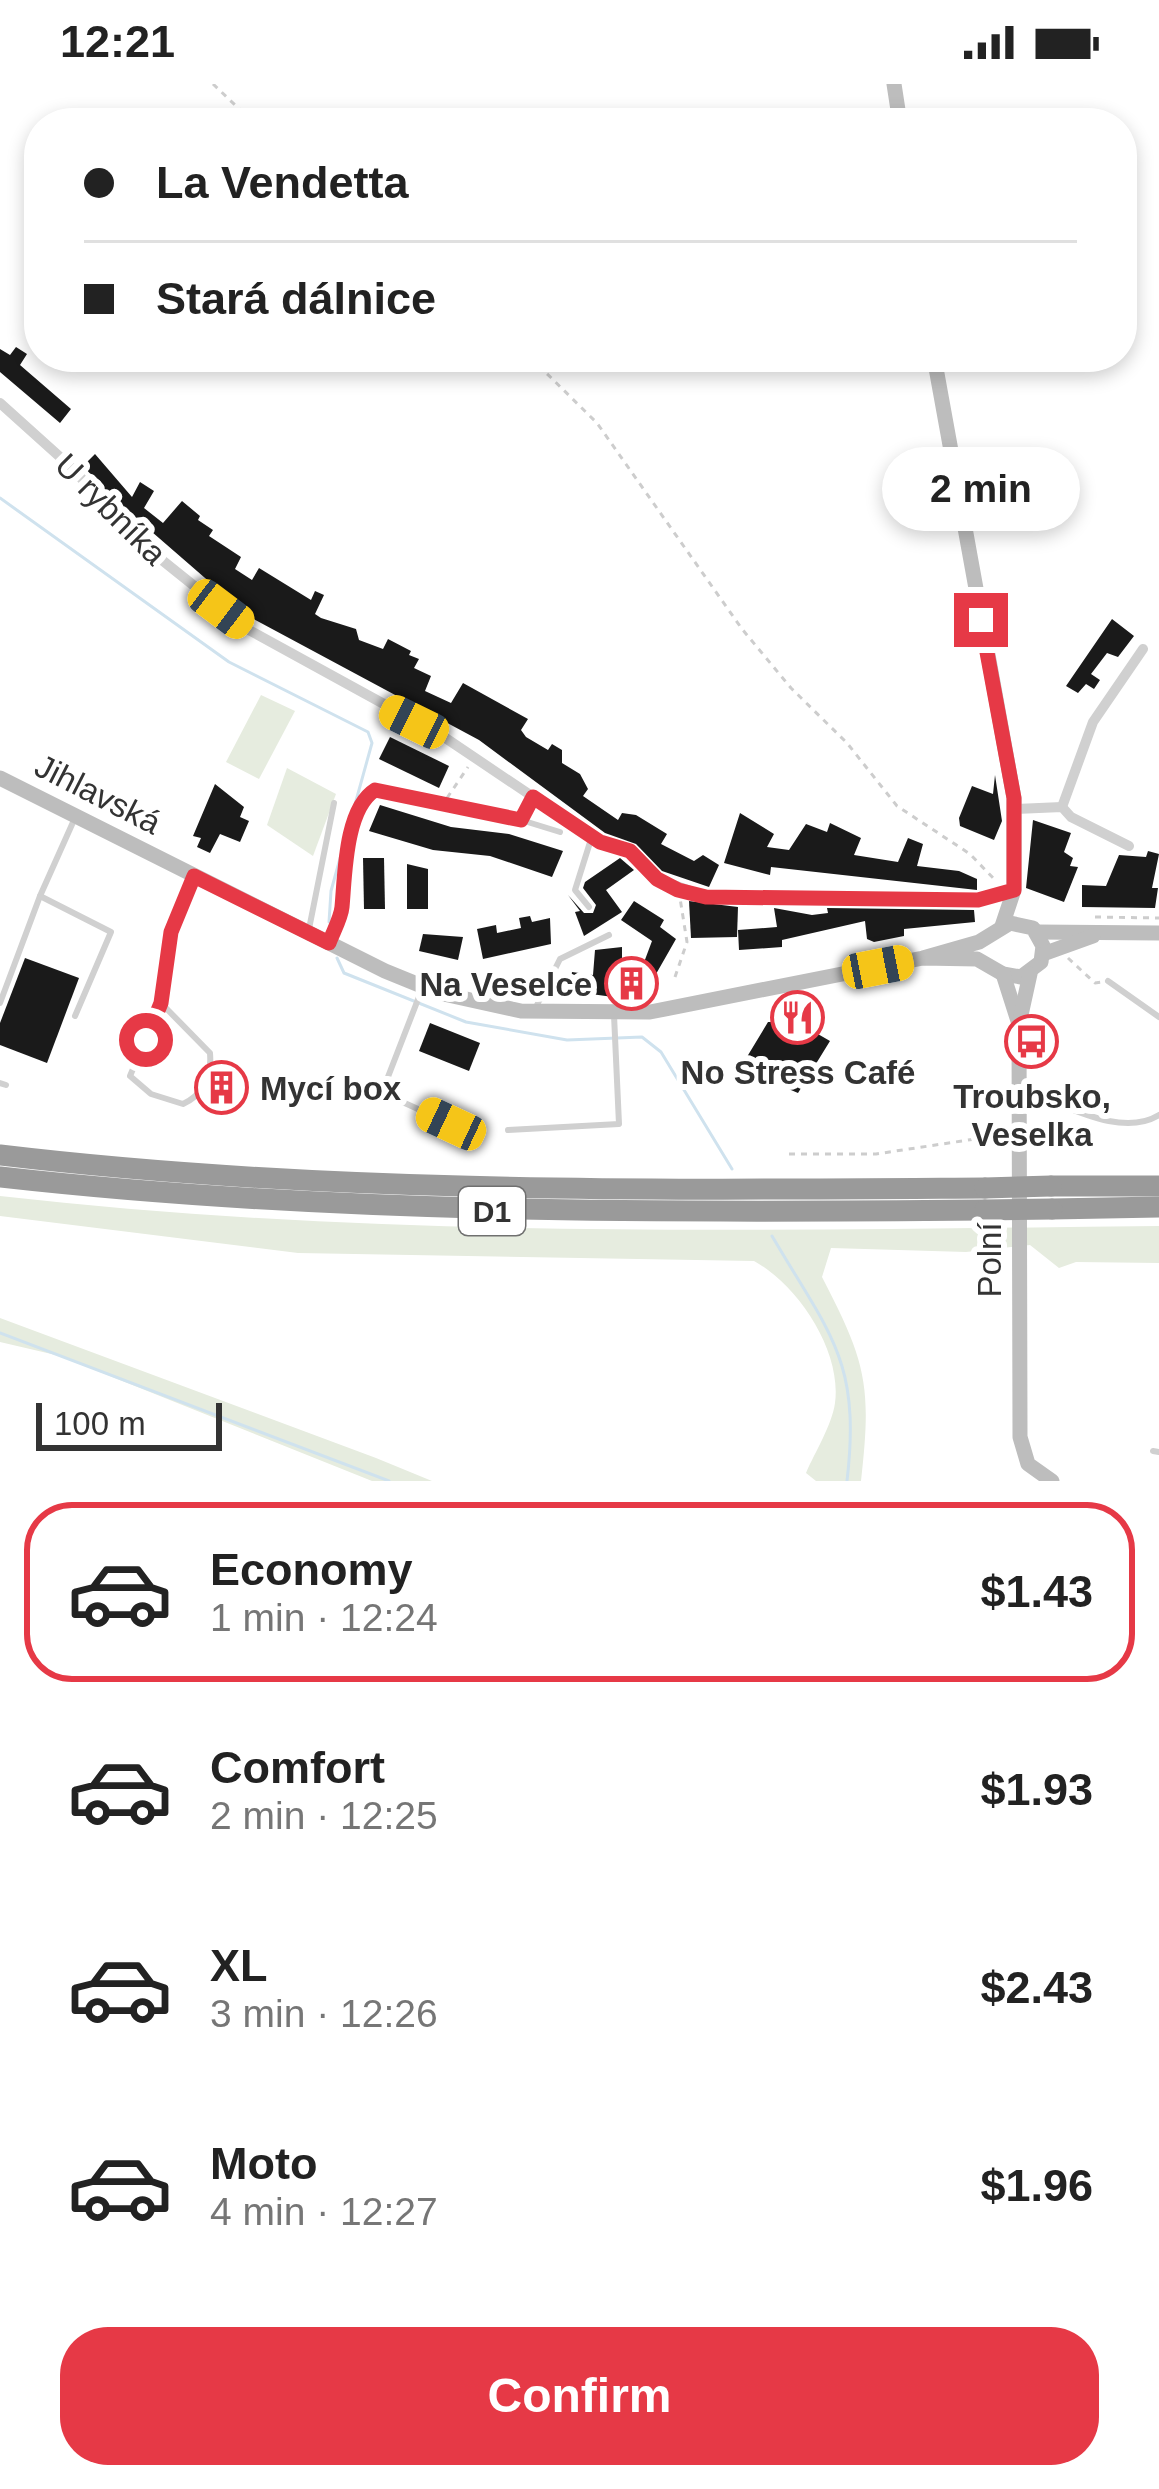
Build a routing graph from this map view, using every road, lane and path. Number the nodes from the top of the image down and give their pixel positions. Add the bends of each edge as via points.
1 (213, 84) edge
2 (236, 108) edge
3 (545, 372) edge
4 (937, 372) edge
5 (0, 403) edge
6 (1144, 649) dead end
7 (474, 758) junction
8 (0, 778) edge
9 (533, 797) junction
10 (334, 803) dead end
11 (442, 805) junction
12 (1062, 807) junction
13 (1015, 809) junction
14 (76, 817) junction
15 (521, 820) junction
16 (560, 832) dead end
17 (592, 836) junction
18 (1129, 846) dead end
19 (194, 876) junction
20 (991, 876) dead end
21 (678, 890) junction
22 (1014, 890) junction
23 (40, 896) junction
24 (590, 907) dead end
25 (1032, 928) junction
26 (997, 931) junction
27 (1108, 932) junction
28 (309, 933) junction
29 (1159, 933) edge
30 (608, 934) dead end
31 (329, 943) junction
32 (1066, 951) dead end
33 (1043, 954) junction
34 (923, 958) junction
35 (998, 969) junction
36 (1030, 974) junction
37 (675, 977) dead end
38 (1108, 981) joint
39 (418, 999) junction
40 (0, 1003) edge
41 (161, 1003) junction
42 (533, 1012) junction
43 (74, 1016) dead end
44 (1159, 1017) edge
45 (614, 1023) junction
46 (1019, 1024) junction
47 (1020, 1090) junction
48 (1159, 1115) edge
49 (451, 1124) dead end
50 (508, 1130) dead end
51 (1019, 1131) junction
52 (790, 1154) dead end
53 (0, 1155) edge
54 (0, 1177) edge
55 (1159, 1186) edge
56 (1052, 1198) junction
57 (985, 1199) junction
58 (1159, 1207) edge
59 (1052, 1481) edge

1 - 2 path
3 - 20 path via 597,423 790,688 911,819
4 - 13 main road
5 - 7 street, U rybníka via 142,544 249,631
6 - 12 street via 1093,722
7 - 9 street, U rybníka
7 - 11 path
8 - 14 main road, Jihlavská
9 - 15 lane
9 - 17 street, U rybníka
10 - 28 lane
11 - 15 lane
11 - 31 lane via 380,790 364,799
12 - 13 street
12 - 18 street
13 - 22 main road
14 - 19 main road, Jihlavská
14 - 23 lane
15 - 16 lane
17 - 21 street, U rybníka via 630,851
17 - 24 lane via 575,890
19 - 28 main road, Jihlavská
19 - 41 lane via 171,932
21 - 22 street via 706,897 978,900
21 - 37 path via 687,942
22 - 25 main road
22 - 26 main road
23 - 40 lane
23 - 43 lane via 111,932
25 - 26 main road, Jihlavská
25 - 27 main road, Jihlavská
25 - 33 main road
26 - 34 main road, Jihlavská
26 - 35 main road
27 - 29 main road, Jihlavská
27 - 33 main road, Jihlavská
28 - 31 main road, Jihlavská
30 - 42 lane via 560,959
31 - 39 main road, Jihlavská
32 - 38 path via 1071,966 1095,983
33 - 36 main road
34 - 35 main road, Jihlavská
34 - 45 main road, Jihlavská
35 - 36 main road, Jihlavská
35 - 46 main road, Polní
36 - 46 main road, Polní
38 - 44 lane
39 - 42 main road, Jihlavská
39 - 49 lane via 387,1095
41 - 41 lane via 211,1053 199,1096 183,1105 130,1076
42 - 45 main road, Jihlavská
45 - 50 lane via 620,1124
46 - 47 main road, Polní
47 - 48 lane via 1122,1124
47 - 51 main road, Polní
51 - 52 path via 876,1154
51 - 59 main road, Polní via 1020,1444 1030,1468
53 - 57 highway, D1 via 209,1177
54 - 57 highway, D1 via 208,1198 489,1211
55 - 56 highway, D1
56 - 57 highway, D1, bridge
56 - 58 highway, D1

